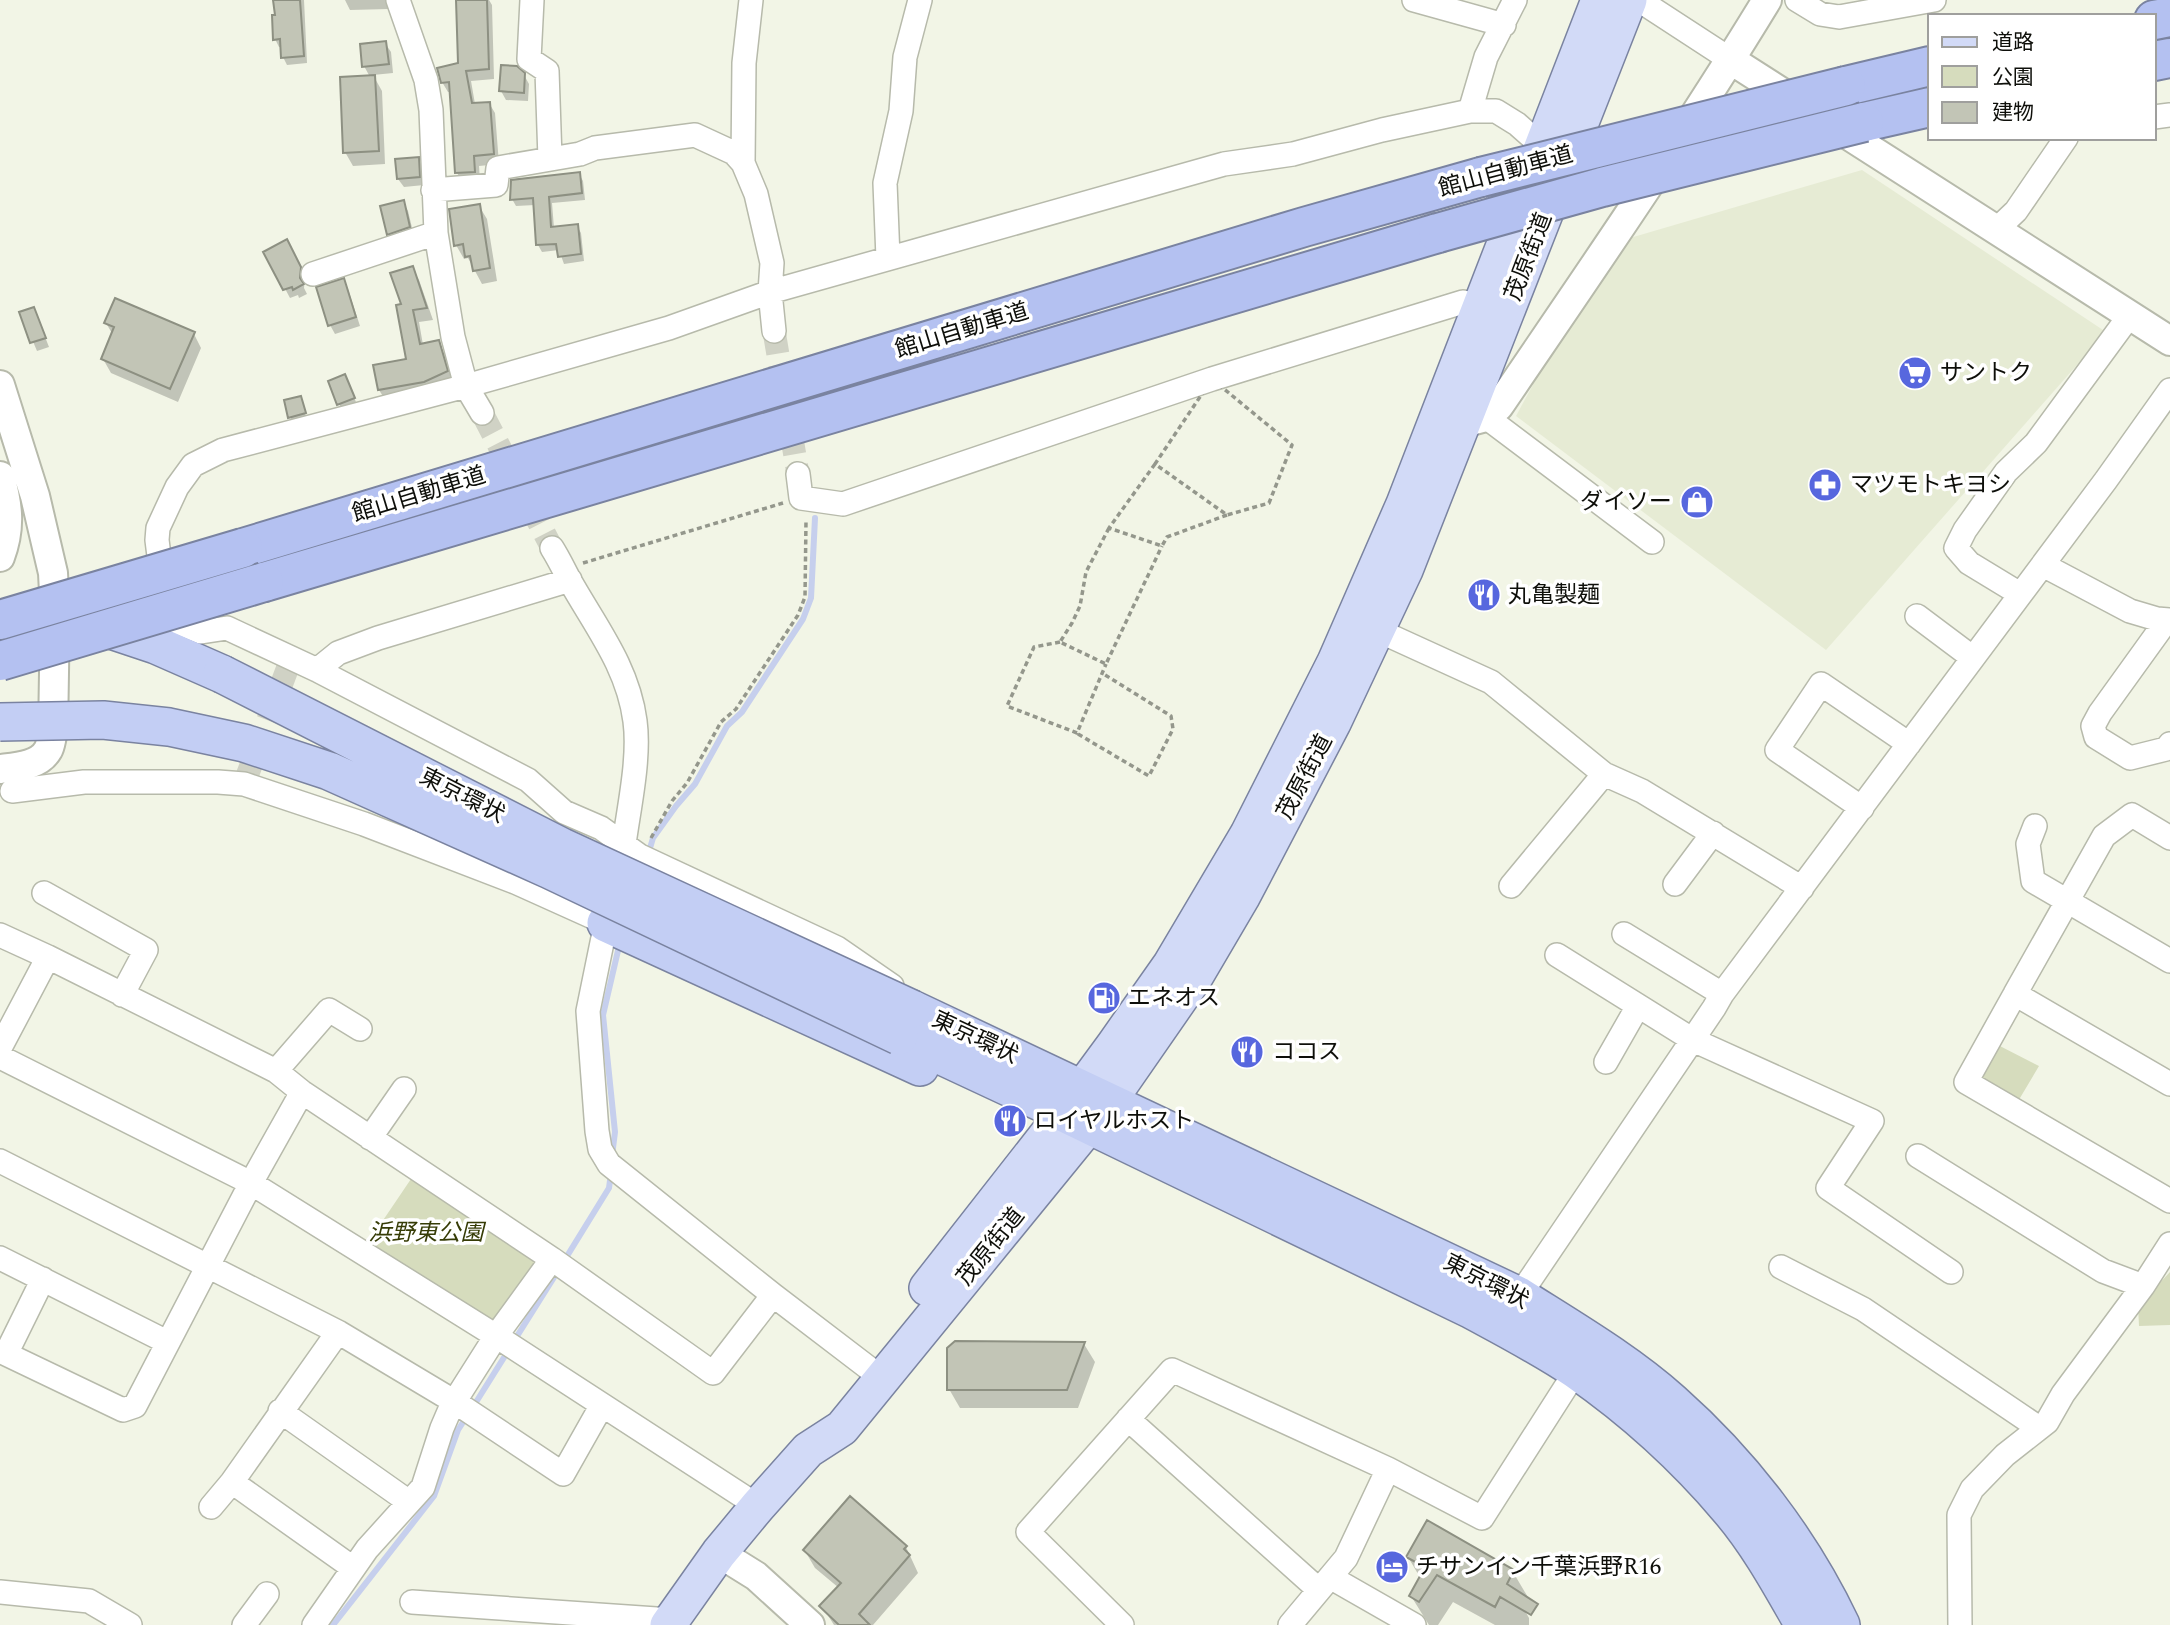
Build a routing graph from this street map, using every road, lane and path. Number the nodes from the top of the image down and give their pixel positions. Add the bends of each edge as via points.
1 (398, 0) edge
2 (532, 0) edge
3 (751, 0) edge
4 (920, 0) edge
5 (1515, 0) edge
6 (1599, 0) edge
7 (1629, 0) edge
8 (1639, 0) edge
9 (1768, 0) edge
10 (1797, 0) edge
11 (1934, 0) edge
12 (1423, 1) edge
13 (1504, 24) junction
14 (1731, 60) junction
15 (1928, 66) edge
16 (1928, 107) edge
17 (1470, 111) junction
18 (2065, 140) edge
19 (1543, 147) junction
20 (550, 159) junction
21 (743, 163) junction
22 (433, 190) junction
23 (1996, 230) junction
24 (436, 233) junction
25 (888, 258) junction
26 (313, 274) dead end
27 (770, 292) junction
28 (1482, 306) junction
29 (2130, 315) junction
30 (774, 331) tunnel mouth
31 (2170, 341) edge
32 (1212, 379) junction
33 (0, 385) edge
34 (466, 386) junction
35 (2170, 390) edge
36 (482, 413) tunnel mouth
37 (1460, 424) junction
38 (1154, 464) junction
39 (798, 474) tunnel mouth
40 (0, 476) edge
41 (802, 498) junction
42 (1227, 515) junction
43 (1109, 528) junction
44 (1652, 542) dead end
45 (1162, 546) junction
46 (552, 548) tunnel mouth
47 (0, 556) edge
48 (2043, 565) junction
49 (567, 575) junction
50 (2020, 594) junction
51 (0, 604) edge
52 (55, 612) junction
53 (1917, 616) dead end
54 (0, 620) edge
55 (2169, 620) edge
56 (1377, 630) junction
57 (1060, 642) junction
58 (1973, 658) junction
59 (0, 661) edge
60 (1106, 664) junction
61 (317, 670) junction
62 (1102, 673) junction
63 (0, 722) edge
64 (1077, 733) junction
65 (1909, 744) junction
66 (2170, 744) edge
67 (1604, 774) junction
68 (6, 780) edge
69 (1862, 808) junction
70 (2035, 826) dead end
71 (1713, 833) junction
72 (2170, 838) edge
73 (632, 850) junction
74 (1675, 884) dead end
75 (1511, 886) dead end
76 (1802, 888) junction
77 (44, 893) dead end
78 (2068, 901) junction
79 (607, 923) junction
80 (1624, 934) dead end
81 (0, 935) edge
82 (1556, 955) dead end
83 (48, 957) junction
84 (2170, 961) edge
85 (1722, 994) junction
86 (122, 995) junction
87 (2015, 995) junction
88 (1638, 1006) junction
89 (906, 1022) junction
90 (360, 1029) dead end
91 (1693, 1040) junction
92 (0, 1048) edge
93 (0, 1058) edge
94 (1606, 1062) dead end
95 (276, 1071) junction
96 (2170, 1084) edge
97 (404, 1089) dead end
98 (302, 1092) junction
99 (1078, 1107) junction
100 (370, 1138) junction
101 (1919, 1156) dead end
102 (0, 1161) edge
103 (251, 1183) junction
104 (2170, 1201) edge
105 (2166, 1255) edge
106 (0, 1258) edge
107 (552, 1259) junction
108 (209, 1266) junction
109 (1781, 1267) dead end
110 (1951, 1272) dead end
111 (43, 1279) junction
112 (2143, 1286) junction
113 (773, 1295) junction
114 (1519, 1296) junction
115 (338, 1332) junction
116 (496, 1336) junction
117 (167, 1342) junction
118 (1576, 1370) junction
119 (874, 1372) junction
120 (455, 1402) junction
121 (602, 1405) junction
122 (280, 1411) junction
123 (1128, 1419) junction
124 (2039, 1428) junction
125 (1388, 1469) junction
126 (232, 1482) junction
127 (409, 1502) junction
128 (758, 1506) junction
129 (211, 1507) dead end
130 (719, 1553) junction
131 (353, 1568) junction
132 (1324, 1583) junction
133 (0, 1592) edge
134 (267, 1594) dead end
135 (412, 1602) dead end
136 (670, 1623) edge
137 (130, 1625) edge
138 (244, 1625) edge
139 (314, 1625) edge
140 (786, 1625) edge
141 (810, 1625) edge
142 (1122, 1625) edge
143 (1290, 1625) edge
144 (1414, 1625) edge
145 (1804, 1625) edge
146 (1842, 1625) edge
147 (1959, 1625) edge

1 - 22 street via 431,110
2 - 20 street via 528,59 547,71
3 - 21 street via 744,63
4 - 25 street via 905,57 901,111 885,183
5 - 13 street
6 - 19 main road, 茂原街道
7 - 37 main road, 茂原街道
8 - 14 street
9 - 14 street
10 - 11 street via 1820,14 1839,18
12 - 13 street
13 - 17 street via 1486,57
14 - 23 street
14 - 37 street via 1499,406
15 - 54 highway, 館山自動車道, bridge via 1481,177 1278,235
16 - 59 highway, 館山自動車道, bridge via 1602,187 1438,233
17 - 19 street via 1496,111
17 - 25 street via 1293,154 1224,164
18 - 23 street via 2015,211
19 - 28 main road, 茂原街道
20 - 21 street via 595,148 695,135 734,153
20 - 22 street via 498,168 496,185
21 - 27 street via 756,194 772,263
22 - 24 street
23 - 29 street
24 - 26 street
24 - 34 street
25 - 27 street
27 - 30 street
27 - 34 street via 669,328
28 - 32 street via 1463,302
28 - 37 main road, 茂原街道
29 - 31 street
29 - 50 street via 2036,443 2006,472 1956,548 1969,562
32 - 38 path
32 - 41 street via 843,504
32 - 42 path via 1292,445 1269,503
33 - 52 street via 35,496 53,573
34 - 36 street
34 - 61 street via 223,450 193,465 177,487 157,540 172,620 201,632 228,628
35 - 48 street
37 - 44 street
37 - 56 main road, 茂原街道 via 1415,548
37 - 99 main road, 茂原街道 via 1404,504 1335,662 1248,834
38 - 42 path
38 - 43 path
39 - 41 street
40 - 47 street via 9,522
41 - 49 path
41 - 73 path via 805,597 798,615 736,709 721,722 687,783
42 - 45 path via 1167,537
43 - 45 path
43 - 57 path via 1086,572 1080,606
45 - 60 path
46 - 49 street
48 - 50 street
48 - 55 street via 2130,611
49 - 61 street via 338,653
49 - 73 street via 612,649 631,695 636,724
50 - 58 street
51 - 52 highway, 東京環状
52 - 68 street via 53,733 48,750
52 - 89 highway, 東京環状, bridge via 156,645 222,674
53 - 58 street
55 - 66 street via 2093,726 2096,737 2130,758
56 - 67 street via 1491,682
56 - 99 main road, 茂原街道 via 1333,723 1195,976
57 - 60 path
57 - 64 path via 1034,647 1007,706
58 - 65 street
60 - 62 path
61 - 73 street via 528,780 564,812 601,828
62 - 64 path
62 - 64 path via 1171,716 1173,729 1149,776
63 - 89 highway, 東京環状, bridge via 103,720 169,727 244,743 329,771
65 - 69 street
65 - 69 street via 1821,684 1777,750
67 - 71 street
67 - 75 street
68 - 79 street via 244,785 364,824 516,882
69 - 76 street
70 - 78 street via 2028,844 2034,881
71 - 74 street
71 - 76 street
72 - 78 street via 2132,816 2104,836
73 - 89 street via 837,948 890,983
76 - 85 street
77 - 86 street via 146,950
78 - 84 street
78 - 87 street
79 - 99 highway via 981,1095
79 - 113 street via 588,1011 600,1149 609,1164
80 - 85 street
81 - 83 street
82 - 88 street
83 - 86 street
83 - 92 street
85 - 91 street
86 - 95 street
87 - 96 street
87 - 104 street via 1966,1082
88 - 91 street
88 - 94 street
89 - 99 highway, 東京環状
90 - 95 street via 329,1010
91 - 110 street via 1872,1121 1828,1188
91 - 114 street
93 - 103 street
95 - 98 street
97 - 100 street
98 - 100 street
98 - 103 street
99 - 114 highway, 東京環状
99 - 118 highway, 東京環状 via 1469,1309
99 - 119 main road, 茂原街道
100 - 107 street
101 - 112 street via 2103,1271
102 - 108 street
103 - 108 street
103 - 116 street
105 - 112 street
106 - 111 street
107 - 113 street via 713,1373
107 - 116 street
108 - 115 street
108 - 117 street
109 - 124 street via 1863,1309
111 - 117 street
111 - 117 street via 6,1354 123,1410 135,1406
112 - 124 street
113 - 119 street
114 - 146 highway, 東京環状 via 1633,1371 1703,1433 1759,1493
115 - 120 street
115 - 122 street
116 - 120 street
116 - 121 street
118 - 125 street via 1482,1518
118 - 145 highway, 東京環状 via 1645,1424 1730,1510 1766,1559
119 - 128 main road, 茂原街道 via 822,1418 808,1450
120 - 121 street via 563,1474
120 - 127 street via 423,1487
121 - 128 street
122 - 126 street
122 - 127 street
123 - 125 street via 1172,1370
123 - 132 street
123 - 142 street via 1028,1532
124 - 147 street via 1972,1489 1959,1515
125 - 132 street via 1346,1558
126 - 129 street
126 - 131 street
127 - 131 street
128 - 130 main road, 茂原街道
130 - 136 main road, 茂原街道
130 - 140 street
130 - 141 street via 757,1576
131 - 139 street
132 - 143 street
132 - 144 street
133 - 137 street via 89,1601
134 - 138 street
135 - 136 street

